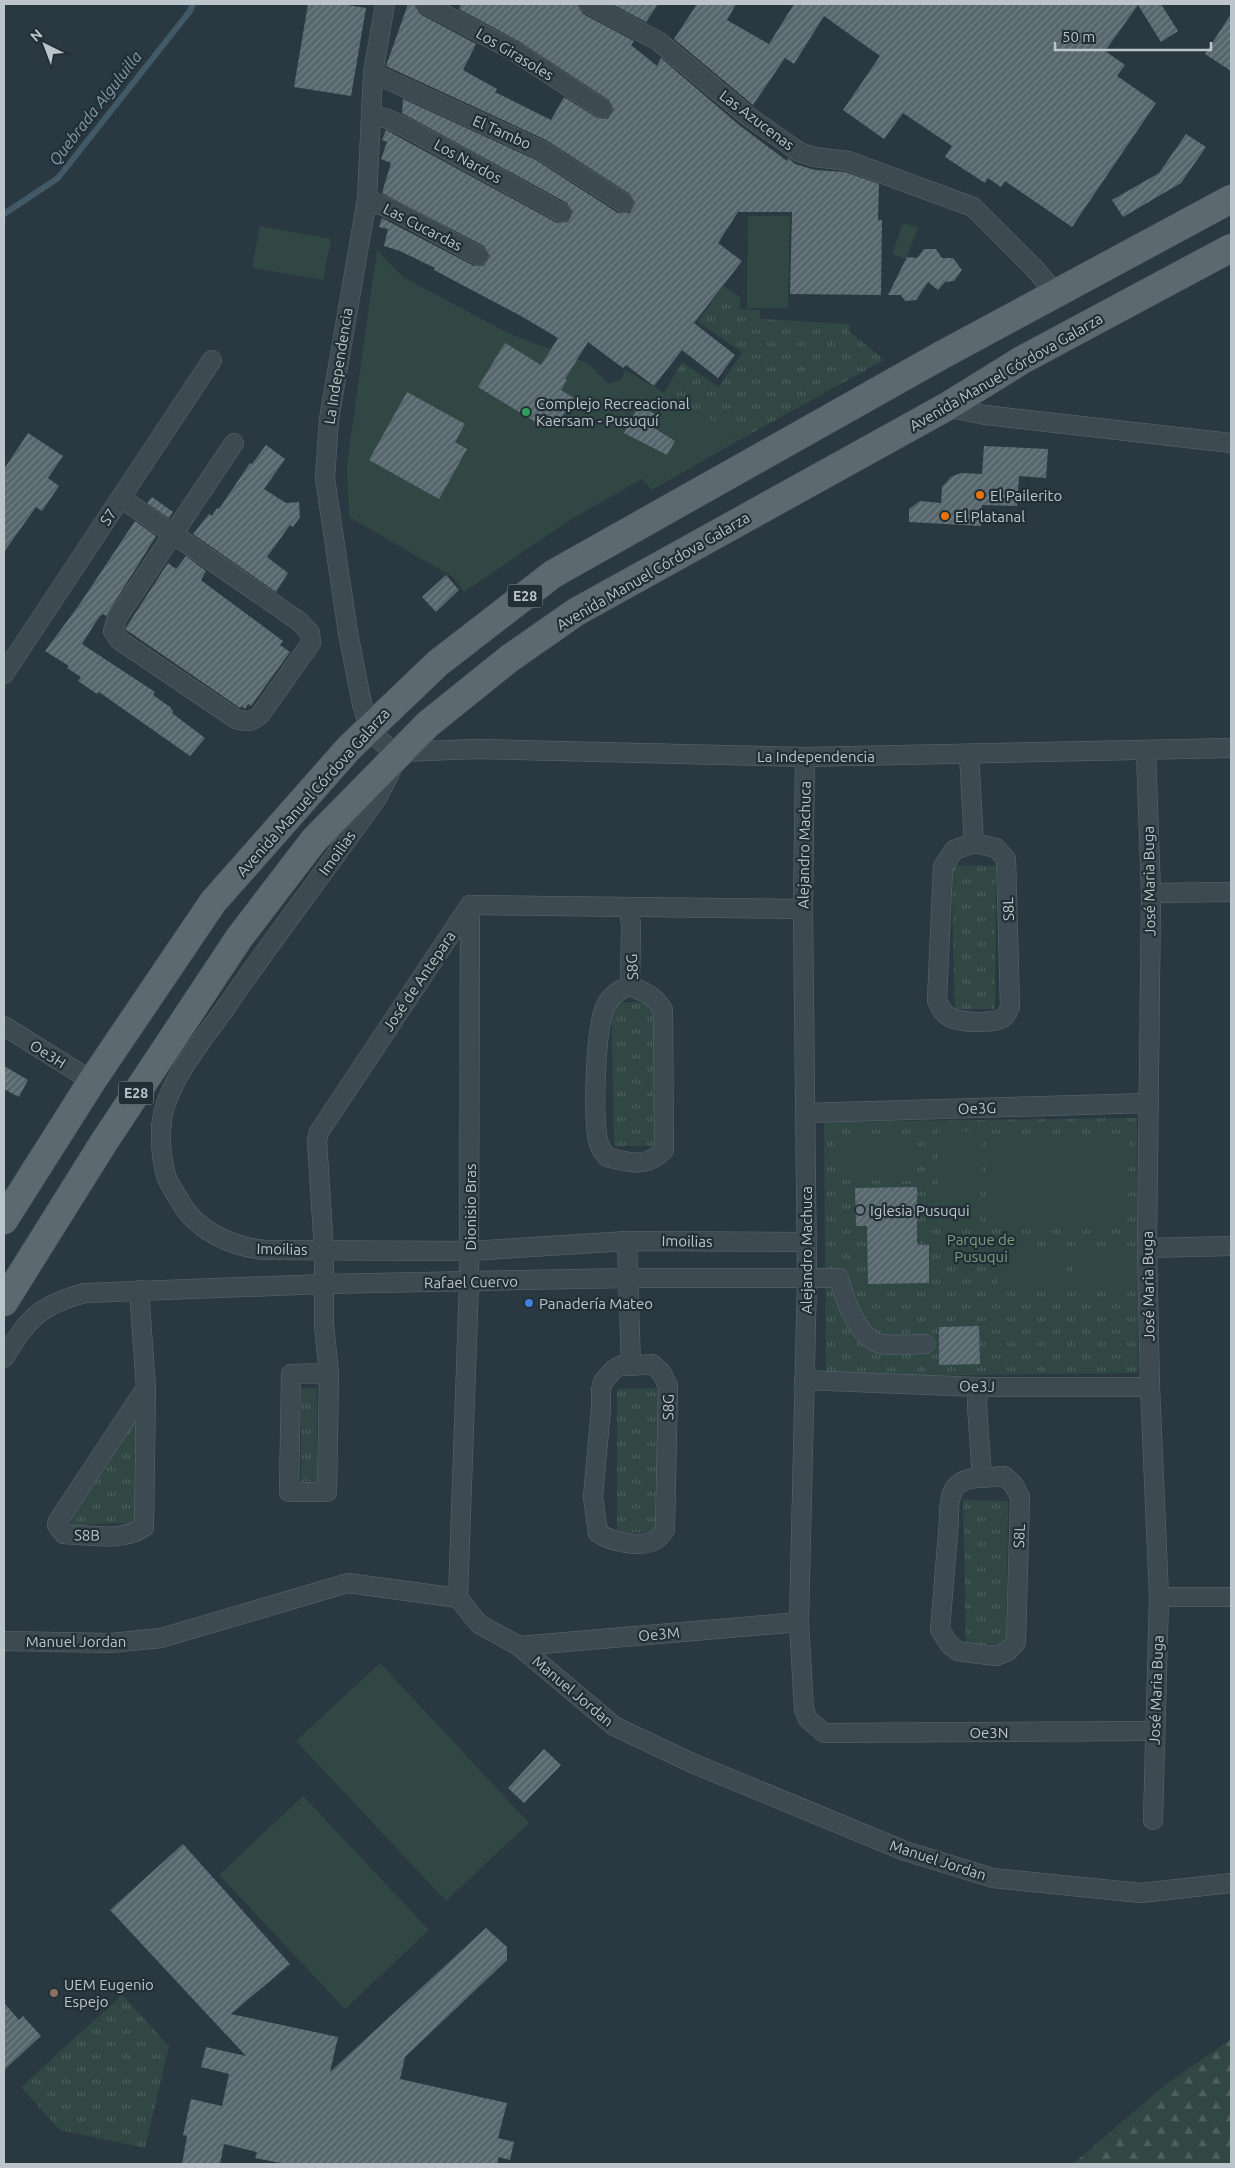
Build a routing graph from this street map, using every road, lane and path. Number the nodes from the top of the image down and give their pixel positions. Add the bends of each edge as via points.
1 (385, 4) edge
2 (425, 4) edge
3 (588, 4) edge
4 (374, 73) junction
5 (603, 109) dead end
6 (371, 116) junction
7 (367, 199) junction
8 (1231, 199) edge
9 (624, 203) dead end
10 (562, 213) dead end
11 (1231, 248) edge
12 (480, 256) dead end
13 (1055, 293) junction
14 (212, 360) dead end
15 (946, 407) junction
16 (1231, 442) edge
17 (234, 443) dead end
18 (121, 498) junction
19 (172, 532) junction
20 (4, 674) edge
21 (369, 728) junction
22 (1231, 748) edge
23 (1146, 751) junction
24 (401, 752) junction
25 (970, 754) junction
26 (805, 758) junction
27 (974, 843) junction
28 (1231, 892) edge
29 (1150, 893) junction
30 (470, 905) junction
31 (630, 907) junction
32 (803, 909) junction
33 (630, 986) junction
34 (4, 1026) edge
35 (92, 1081) junction
36 (1149, 1103) junction
37 (806, 1113) junction
38 (5, 1214) edge
39 (627, 1240) junction
40 (806, 1242) junction
41 (1231, 1246) edge
42 (1147, 1248) junction
43 (324, 1250) junction
44 (470, 1251) junction
45 (628, 1278) junction
46 (806, 1279) junction
47 (469, 1282) junction
48 (324, 1284) junction
49 (140, 1290) junction
50 (4, 1302) edge
51 (925, 1344) dead end
52 (4, 1358) edge
53 (631, 1366) junction
54 (328, 1373) junction
55 (804, 1380) junction
56 (978, 1387) junction
57 (146, 1388) junction
58 (1150, 1388) junction
59 (982, 1478) junction
60 (1159, 1597) junction
61 (1231, 1597) edge
62 (458, 1598) junction
63 (799, 1622) junction
64 (4, 1641) edge
65 (519, 1646) junction
66 (1154, 1731) junction
67 (824, 1733) joint
68 (1153, 1820) dead end
69 (1231, 1883) edge

1 - 4 street, La Independencia
2 - 5 street, Los Girasoles via 514,51
3 - 13 street, Las Azucenas via 658,41 748,116 799,152 848,162 973,208
4 - 6 street, La Independencia
4 - 9 street, El Tambo via 541,150
6 - 7 street, La Independencia
6 - 10 street, Los Nardos via 405,127
7 - 12 street, Las Cucardas
7 - 21 street, La Independencia via 330,410 325,478 348,633
8 - 13 main road, Avenida Manuel Córdova Galarza / E28
11 - 15 main road, Avenida Manuel Córdova Galarza / E28 via 1022,360
13 - 21 main road, Avenida Manuel Córdova Galarza / E28 via 553,574 438,663
14 - 18 street, S7
15 - 16 street via 985,416
15 - 24 main road, Avenida Manuel Córdova Galarza / E28 via 576,612 473,687 428,724
17 - 19 street
18 - 19 street
18 - 20 street, S7
19 - 19 street via 300,622 310,633 311,643 253,721 236,720 119,640 113,631 117,618
21 - 24 street via 388,747
21 - 35 main road, Avenida Manuel Córdova Galarza / E28 via 213,902
22 - 23 street, La Independencia
23 - 25 street, La Independencia
23 - 29 street, José Maria Buga
24 - 26 street, La Independencia via 475,749
24 - 43 street, Imoilias via 377,798 201,1042 173,1089 163,1115 161,1145 167,1178 185,1210 209,1232 249,1249
24 - 50 main road, Avenida Manuel Córdova Galarza / E28 via 314,840 239,938 104,1142
25 - 26 street, La Independencia
25 - 27 street
26 - 32 street, Alejandro Machuca
27 - 27 street, S8L via 954,850 943,867 937,1000 949,1017 996,1022 1005,1016 1010,1006 1006,859 996,848
28 - 29 street
29 - 36 street, José Maria Buga
30 - 31 street
30 - 43 street, José de Antepara via 319,1132
30 - 44 street, Dionisio Bras
31 - 32 street
31 - 33 street, S8G
32 - 37 street, Alejandro Machuca
33 - 33 street, S8G via 623,988 607,1004 602,1023 596,1118 598,1141 607,1157 644,1163 656,1159 664,1150 663,1010 650,995
34 - 35 street, Oe3H
35 - 38 main road, Avenida Manuel Córdova Galarza / E28
36 - 37 street, Oe3G
36 - 42 street, José Maria Buga
37 - 40 street, Alejandro Machuca
39 - 40 street, Imoilias
39 - 44 street, Imoilias
39 - 45 street
40 - 46 street, Alejandro Machuca
41 - 42 street
42 - 58 street, José Maria Buga
43 - 44 street, Imoilias
43 - 48 street, José de Antepara
44 - 47 street, Dionisio Bras
45 - 46 street, Rafael Cuervo
45 - 47 street, Rafael Cuervo
45 - 53 street
46 - 51 street, Rafael Cuervo via 839,1278 853,1319 880,1344
46 - 55 street, Alejandro Machuca
47 - 48 street, Rafael Cuervo
47 - 62 street, Dionisio Bras
48 - 49 street, Rafael Cuervo
48 - 54 street, José de Antepara
49 - 52 street, Rafael Cuervo via 85,1293 58,1300 38,1313
49 - 57 street, S8B
53 - 53 street, S8G via 622,1365 613,1370 600,1390 593,1497 598,1533 607,1539 645,1544 657,1539 665,1530 668,1386 661,1372 652,1364
54 - 54 street, José de Antepara via 327,1492 289,1492 291,1374
55 - 56 street, Oe3J
55 - 63 street, Alejandro Machuca
56 - 58 street, Oe3J
56 - 59 street
57 - 57 street, S8B via 58,1521 57,1525 64,1534 125,1535 144,1527
58 - 60 street, José Maria Buga
59 - 59 street, S8L via 960,1482 948,1503 940,1630 958,1651 996,1656 1008,1651 1016,1642 1020,1498 1013,1484 1004,1476
60 - 61 street
60 - 66 street, José Maria Buga
62 - 64 street, Manuel Jordan via 348,1583 161,1638 111,1643
62 - 65 street, Manuel Jordan via 479,1624
63 - 65 street, Oe3M
63 - 67 street, Alejandro Machuca via 804,1710 808,1719
65 - 69 street, Manuel Jordan via 614,1726 692,1763 905,1851 994,1878 1140,1893
66 - 67 street, Oe3N
66 - 68 street, José Maria Buga

